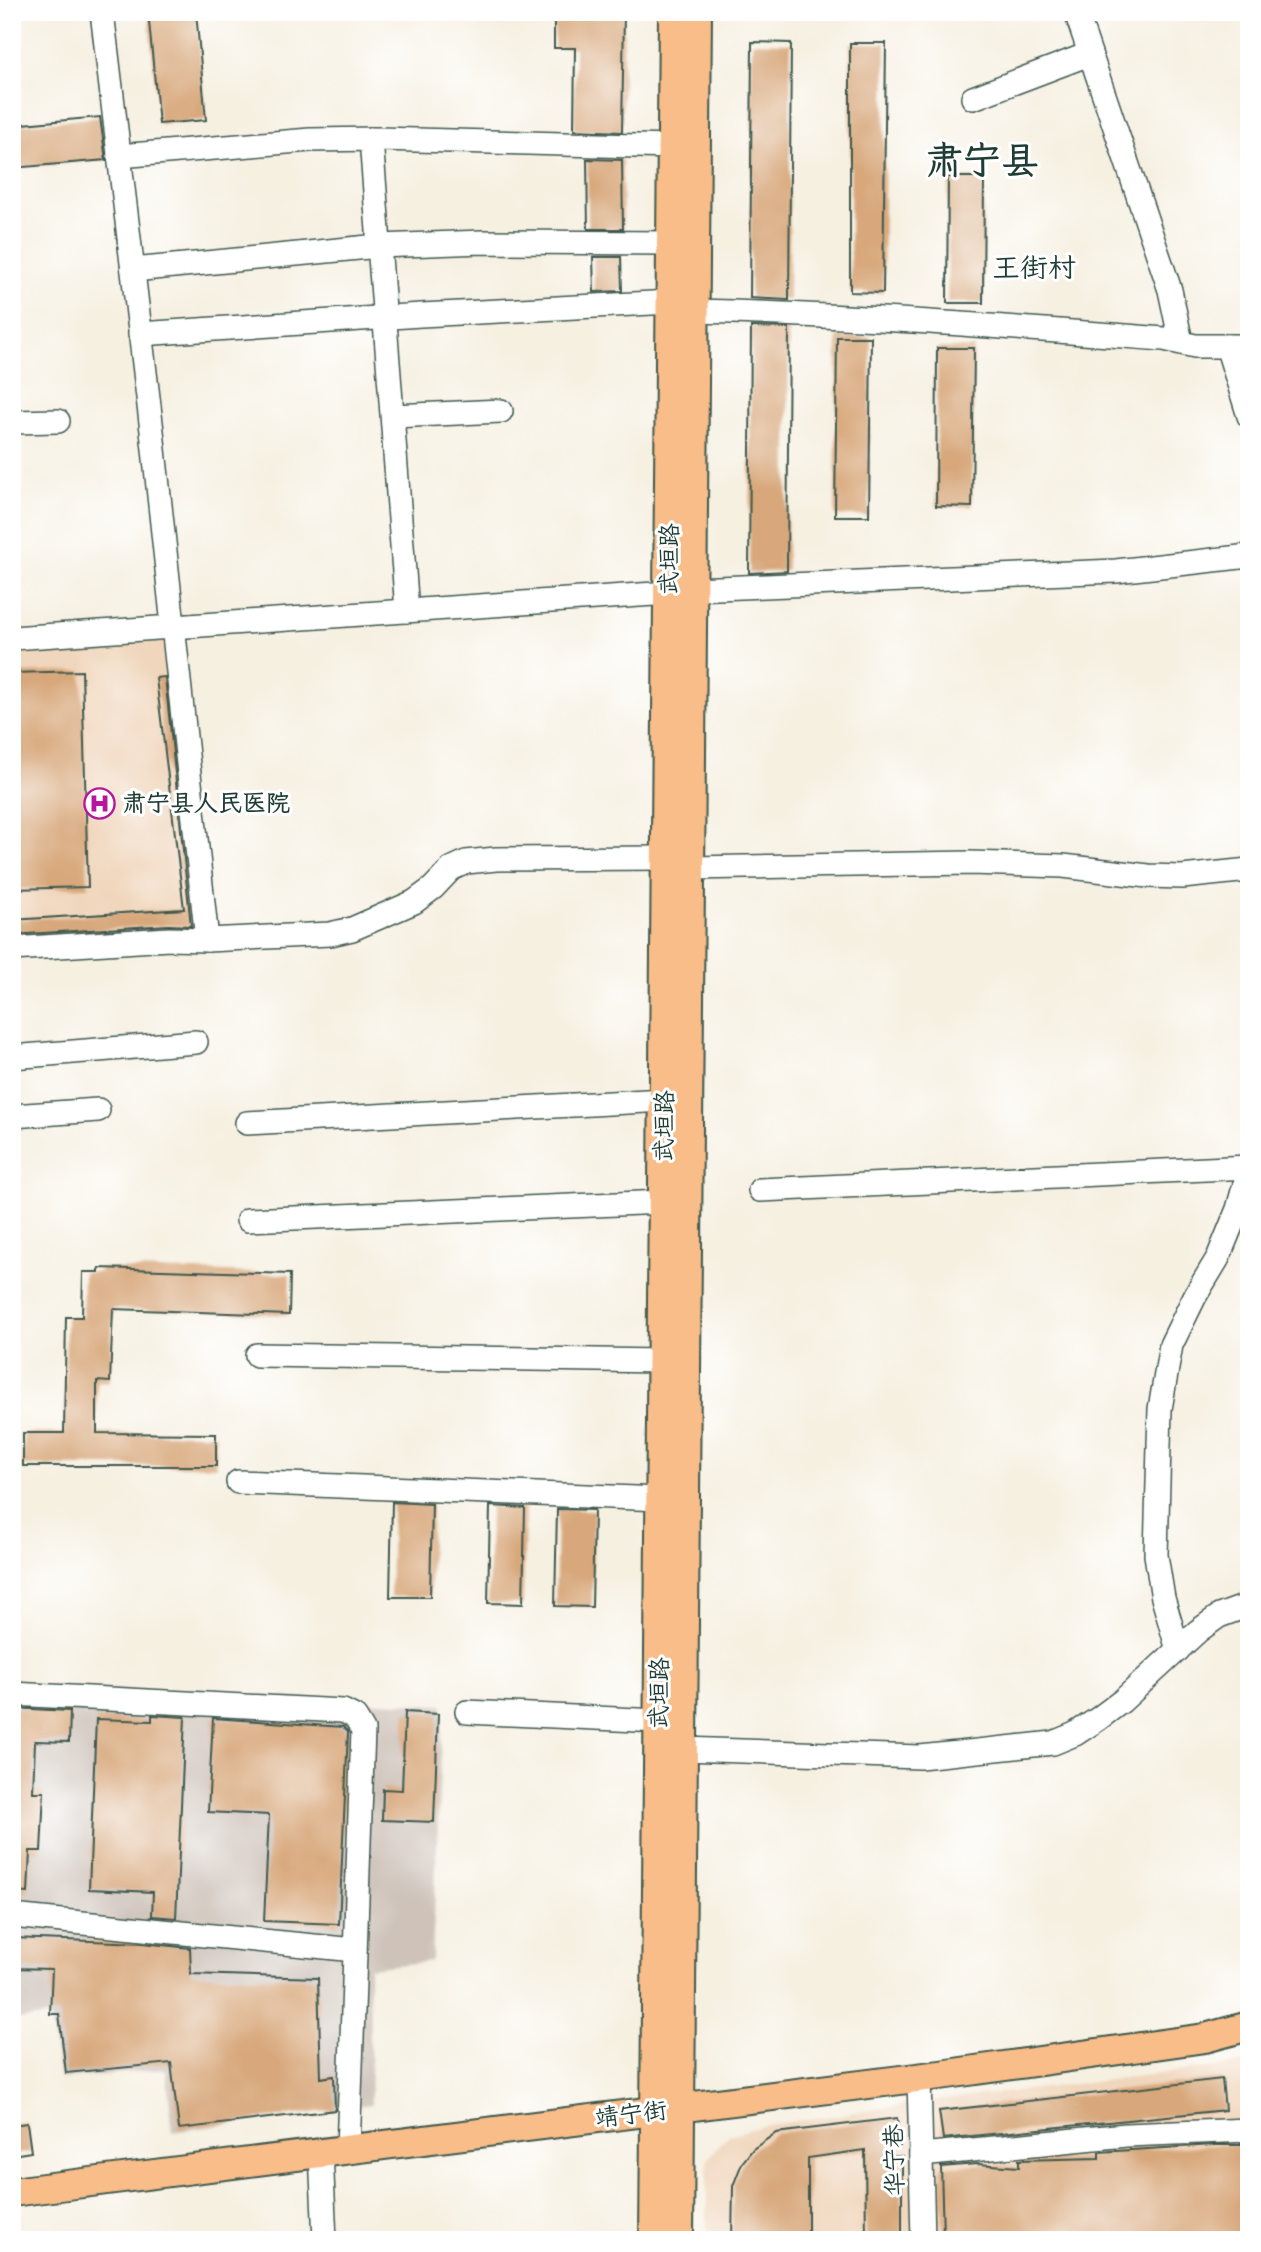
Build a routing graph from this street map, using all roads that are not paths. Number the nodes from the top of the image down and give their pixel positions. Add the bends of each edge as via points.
1 (102, 12) edge
2 (673, 12) edge
3 (697, 12) edge
4 (1076, 12) edge
5 (1089, 54) junction
6 (973, 97) dead end
7 (371, 139) junction
8 (672, 147) junction
9 (119, 156) junction
10 (671, 243) junction
11 (379, 246) junction
12 (133, 270) junction
13 (683, 307) junction
14 (385, 317) junction
15 (140, 334) junction
16 (1181, 342) junction
17 (1238, 346) edge
18 (501, 411) dead end
19 (393, 416) junction
20 (1249, 416) edge
21 (58, 421) dead end
22 (12, 422) edge
23 (1249, 556) edge
24 (681, 591) junction
25 (407, 611) junction
26 (172, 627) junction
27 (12, 638) edge
28 (679, 863) junction
29 (1249, 870) edge
30 (207, 940) junction
31 (12, 949) edge
32 (196, 1042) dead end
33 (12, 1057) edge
34 (665, 1100) junction
35 (98, 1110) dead end
36 (12, 1116) edge
37 (247, 1123) dead end
38 (1249, 1168) edge
39 (760, 1190) dead end
40 (664, 1202) junction
41 (248, 1220) dead end
42 (1240, 1224) edge
43 (257, 1354) dead end
44 (662, 1361) junction
45 (238, 1482) dead end
46 (661, 1499) junction
47 (1249, 1605) edge
48 (1178, 1650) junction
49 (12, 1694) edge
50 (467, 1712) dead end
51 (659, 1721) junction
52 (683, 1749) junction
53 (12, 1916) edge
54 (355, 1950) junction
55 (1249, 2026) edge
56 (919, 2078) junction
57 (668, 2110) junction
58 (1249, 2130) edge
59 (334, 2152) junction
60 (921, 2155) junction
61 (12, 2192) edge
62 (325, 2240) edge
63 (654, 2240) edge
64 (679, 2240) edge
65 (923, 2240) edge

1 - 9 street
2 - 8 main road, 武垣路
3 - 13 main road, 武垣路
4 - 5 street
5 - 6 street
5 - 16 street via 1170,290
7 - 8 street
7 - 9 street
7 - 11 street
8 - 10 main road, 武垣路
9 - 12 street
10 - 11 street
10 - 13 main road, 武垣路
11 - 12 street
11 - 14 street
12 - 15 street
13 - 14 street
13 - 16 street via 937,321
13 - 24 main road, 武垣路
14 - 15 street
14 - 19 street
15 - 26 street
16 - 17 street
17 - 20 street
18 - 19 street
19 - 25 street
21 - 22 street
23 - 24 street via 1116,571
24 - 25 street
24 - 28 main road, 武垣路
25 - 26 street
26 - 27 street
26 - 30 street
28 - 29 street via 970,863 1182,877
28 - 30 street via 466,862 451,869 414,902 352,929
28 - 34 main road, 武垣路
28 - 52 main road, 武垣路
30 - 31 street
32 - 33 street
34 - 37 street
34 - 40 main road, 武垣路
35 - 36 street
38 - 39 street
38 - 42 street
40 - 41 street
40 - 44 main road, 武垣路
42 - 48 street via 1171,1345 1160,1409 1156,1555
43 - 44 street
44 - 46 main road, 武垣路
45 - 46 street
46 - 51 main road, 武垣路
47 - 48 street via 1219,1616
48 - 52 street via 1098,1719 1053,1743 920,1757
49 - 54 street via 343,1711 355,1717 363,1730
50 - 51 street
51 - 57 main road, 武垣路
52 - 57 main road, 武垣路
53 - 54 street
54 - 59 street
55 - 56 main road, 靖宁街 via 1205,2038
56 - 57 main road, 靖宁街
56 - 60 street, 华宁巷
57 - 59 main road, 靖宁街
57 - 63 main road, 武垣路
57 - 64 main road, 武垣路
58 - 60 street via 1126,2135
59 - 61 main road, 靖宁街
59 - 62 street
60 - 65 street, 华宁巷

